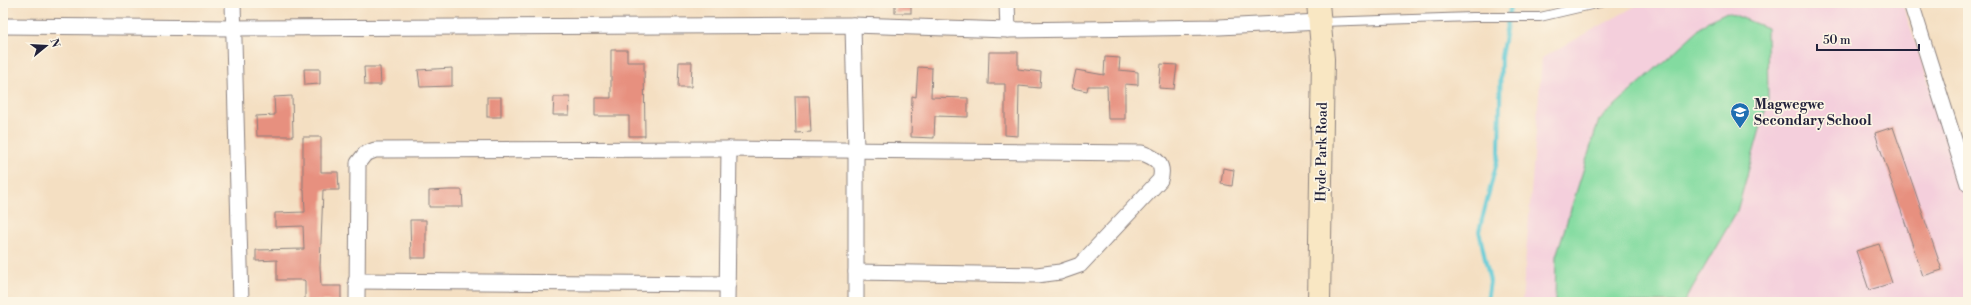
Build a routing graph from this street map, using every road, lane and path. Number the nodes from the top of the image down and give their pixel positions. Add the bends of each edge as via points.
1 (233, 3) edge
2 (1007, 3) edge
3 (1600, 3) edge
4 (1911, 3) edge
5 (1319, 12) edge
6 (853, 25) junction
7 (3, 26) edge
8 (234, 28) junction
9 (1008, 30) junction
10 (729, 149) junction
11 (856, 150) junction
12 (1968, 184) edge
13 (856, 272) junction
14 (356, 281) junction
15 (728, 284) junction
16 (240, 302) edge
17 (357, 302) edge
18 (728, 302) edge
19 (856, 302) edge
20 (1319, 302) edge

1 - 8 street
2 - 9 street
3 - 5 lane via 1540,17
4 - 12 street
5 - 9 street via 1219,28
5 - 20 street, Hyde Park Road via 1323,59
6 - 8 street
6 - 9 street
6 - 11 street
7 - 8 street
8 - 16 street
10 - 11 street
10 - 14 street via 383,150 365,154 358,163
10 - 15 street
11 - 13 street
11 - 13 street via 1142,153 1155,158 1161,165 1162,172 1160,180 1080,265 1060,272 1037,275
13 - 19 street
14 - 15 street
14 - 17 street
15 - 18 street

